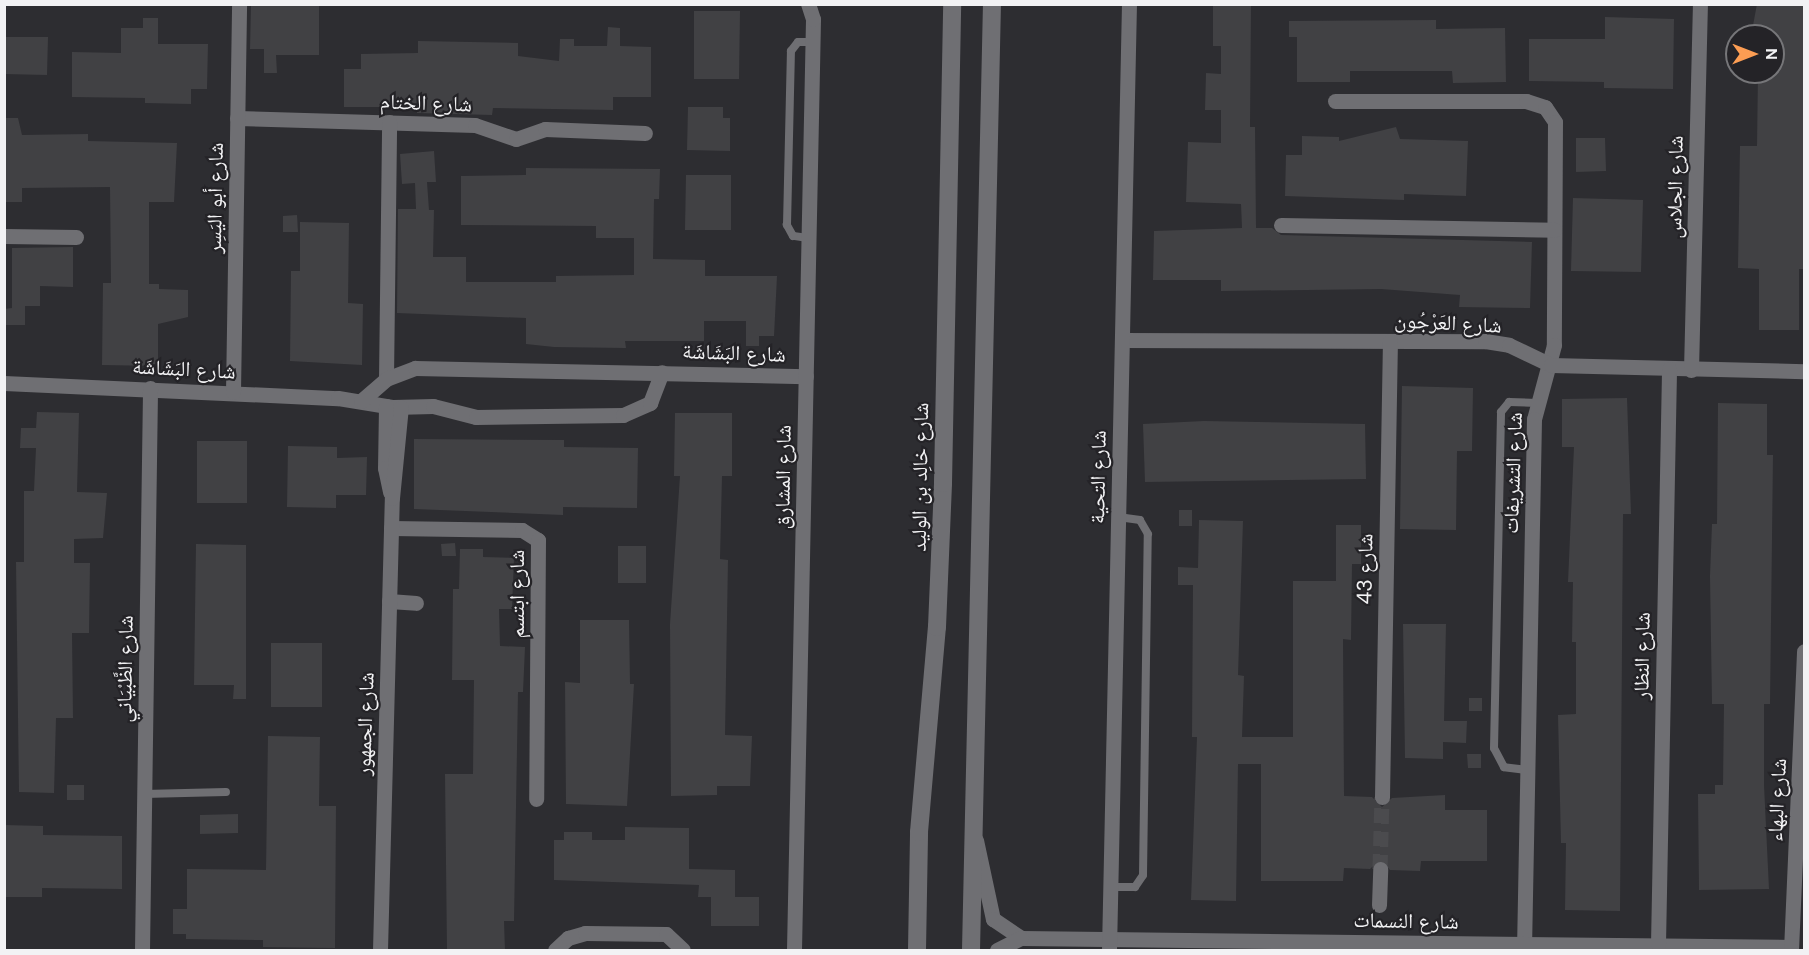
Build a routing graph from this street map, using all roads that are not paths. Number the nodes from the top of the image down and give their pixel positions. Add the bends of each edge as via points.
1 (238, 4) edge
2 (808, 4) edge
3 (952, 4) edge
4 (992, 4) edge
5 (1129, 4) edge
6 (1700, 4) edge
7 (812, 42) junction
8 (1335, 101) dead end
9 (237, 118) junction
10 (389, 122) junction
11 (645, 133) dead end
12 (1281, 225) dead end
13 (1554, 230) junction
14 (4, 236) edge
15 (76, 237) dead end
16 (808, 238) junction
17 (1122, 340) junction
18 (1390, 341) junction
19 (1551, 365) junction
20 (1669, 369) junction
21 (1691, 370) junction
22 (1804, 371) edge
23 (662, 372) junction
24 (806, 376) junction
25 (386, 379) junction
26 (4, 383) edge
27 (150, 388) junction
28 (234, 392) junction
29 (361, 401) junction
30 (1536, 403) junction
31 (394, 407) junction
32 (1118, 518) junction
33 (391, 528) junction
34 (389, 601) junction
35 (416, 603) dead end
36 (1804, 651) edge
37 (1527, 770) junction
38 (226, 792) dead end
39 (144, 794) junction
40 (1382, 797) tunnel mouth
41 (536, 799) dead end
42 (974, 835) junction
43 (1380, 869) tunnel mouth
44 (1110, 887) junction
45 (1379, 905) dead end
46 (916, 926) junction
47 (1021, 938) junction
48 (1109, 945) edge
49 (1255, 946) edge
50 (1665, 946) edge
51 (1524, 947) edge
52 (1791, 949) edge
53 (142, 951) edge
54 (380, 951) edge
55 (555, 951) edge
56 (683, 951) edge
57 (795, 951) edge
58 (910, 951) edge
59 (917, 951) edge
60 (971, 951) edge
61 (997, 951) edge

1 - 9 street, شارع أبو اليَسِر
2 - 7 street, شارع المشارق
3 - 46 street, شارع خالِد بن الوليد via 943,493
4 - 42 street
5 - 17 street, شارع التحية
6 - 21 street, شارع الجلاس
7 - 16 street, شارع المشارق
7 - 16 lane via 798,42 791,51 787,215 790,233
8 - 13 street, شارع التشريفات via 1540,104 1552,116 1556,131
9 - 10 street, شارع الختام
9 - 28 street, شارع أبو اليَسِر
10 - 11 street, شارع الختام via 480,125 509,139 545,129
10 - 25 street
12 - 13 street
13 - 19 street, شارع التشريفات
14 - 15 street
16 - 24 street, شارع المشارق
17 - 18 street, شارع العَرْجُون
17 - 32 street, شارع التحية
18 - 19 street, شارع العَرْجُون via 1496,342
18 - 40 street, شارع 43
19 - 20 street, شارع العَرْجُون
19 - 30 street, شارع التشريفات
20 - 21 street, شارع العَرْجُون
20 - 50 street, شارع النظار
21 - 22 street, شارع العَرْجُون
23 - 24 street, شارع البَشَاشَة
23 - 25 street, شارع البَشَاشَة via 414,368
23 - 31 street, شارع البَشَاشَة via 650,403 623,415 476,417 433,406
24 - 57 street, شارع المشارق
25 - 29 street, شارع البَشَاشَة
26 - 27 street, شارع البَشَاشَة
27 - 28 street, شارع البَشَاشَة
27 - 39 street, شارع الظَّبْيَاني
28 - 29 street, شارع البَشَاشَة
29 - 31 street, شارع البَشَاشَة
30 - 37 street, شارع التشريفات
30 - 37 lane via 1512,401 1503,408 1500,448 1494,754 1504,767
31 - 33 street, شارع الجمهور
32 - 44 street, شارع التحية
32 - 44 lane via 1140,520 1148,534 1143,863 1138,885
33 - 34 street, شارع الجمهور
33 - 41 street, شارع ابتسم via 522,530 538,540
34 - 35 street
34 - 54 street, شارع الجمهور
36 - 52 street, شارع البهاء
37 - 51 street, شارع التشريفات
38 - 39 lane
39 - 53 street, شارع الظَّبْيَاني
42 - 47 street via 989,909 999,925
42 - 60 street
43 - 45 street
44 - 48 street, شارع التحية
46 - 58 street
46 - 59 street, شارع خالِد بن الوليد
47 - 48 street, شارع النسمات
47 - 61 street, شارع النسمات
48 - 49 street, شارع النسمات
49 - 51 street, شارع النسمات
50 - 51 street, شارع النسمات
50 - 52 street, شارع النسمات
55 - 56 street via 568,938 585,933 666,934

